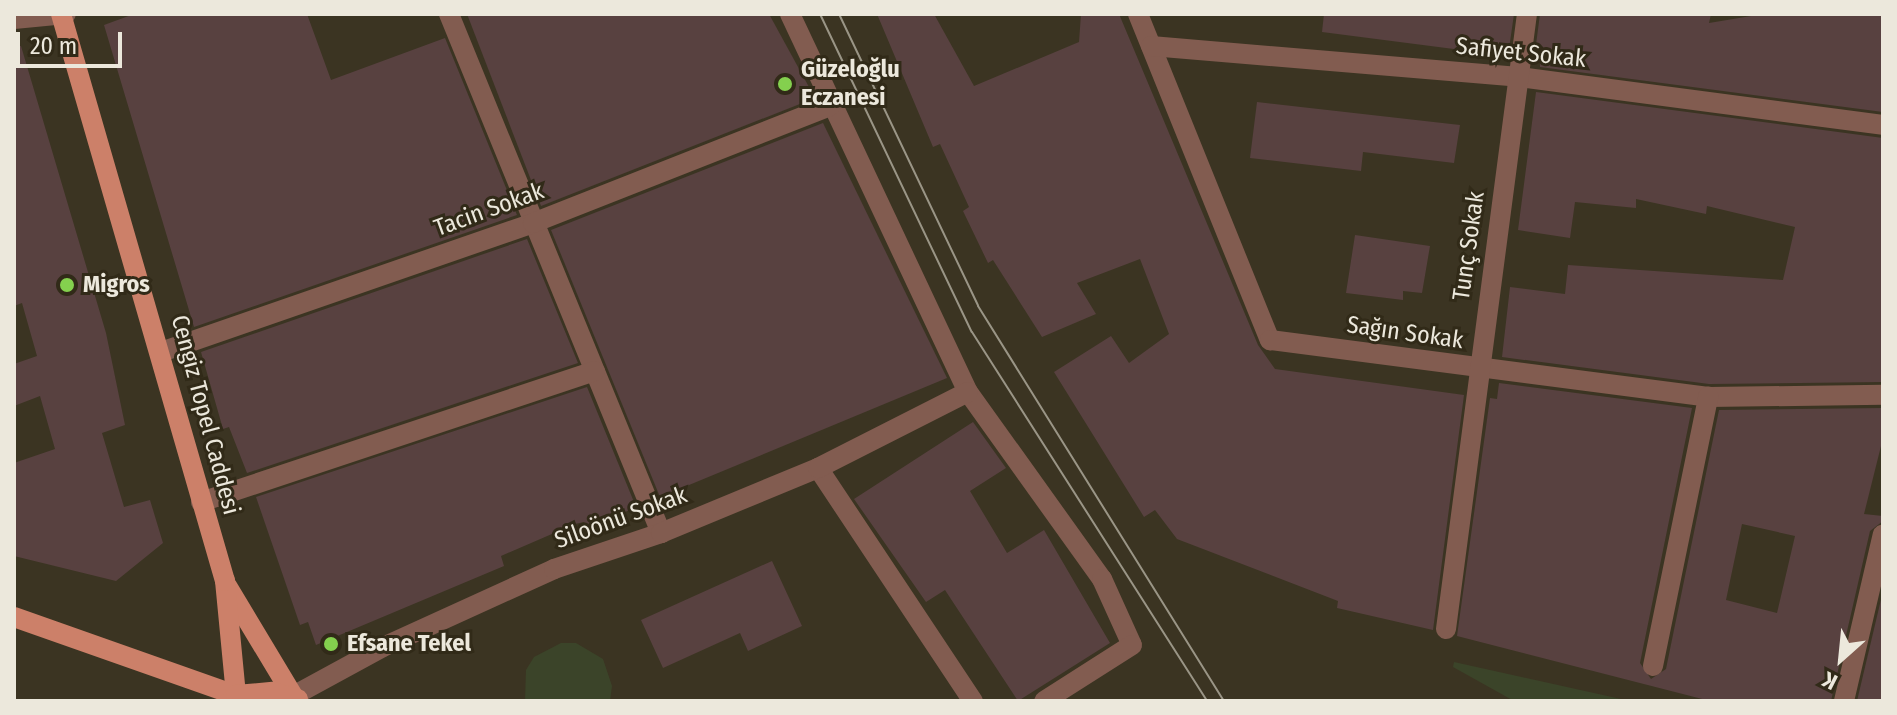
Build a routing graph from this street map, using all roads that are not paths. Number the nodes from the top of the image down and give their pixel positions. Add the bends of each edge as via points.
1 (449, 14) edge
2 (790, 14) edge
3 (1138, 14) edge
4 (1527, 14) edge
5 (63, 15) edge
6 (14, 19) edge
7 (1151, 46) junction
8 (1519, 77) junction
9 (830, 106) junction
10 (1883, 125) edge
11 (533, 223) junction
12 (161, 352) junction
13 (1478, 370) junction
14 (595, 371) junction
15 (968, 392) junction
16 (1883, 395) edge
17 (1708, 397) junction
18 (818, 468) junction
19 (201, 502) junction
20 (661, 533) junction
21 (1883, 534) edge
22 (225, 581) junction
23 (14, 617) edge
24 (1446, 629) dead end
25 (1653, 666) dead end
26 (234, 698) edge
27 (297, 698) edge
28 (973, 701) edge
29 (1044, 701) edge
30 (1844, 701) edge

1 - 11 street
2 - 9 street
3 - 7 street, Sağın Sokak
4 - 8 street, Tunç Sokak
5 - 6 street
5 - 12 main road, Cengiz Topel Caddesi
7 - 8 street, Safiyet Sokak
7 - 13 street, Sağın Sokak via 1270,340
8 - 10 street, Safiyet Sokak
8 - 13 street, Tunç Sokak
9 - 11 street, Tacin Sokak
9 - 15 street
11 - 12 street, Tacin Sokak
11 - 14 street
12 - 19 main road, Cengiz Topel Caddesi
13 - 17 street, Sağın Sokak
13 - 24 street, Tunç Sokak
14 - 19 street
14 - 20 street
15 - 18 street, Siloönü Sokak
15 - 29 street via 1102,579 1132,645
16 - 17 street, Sağın Sokak
17 - 25 street
18 - 20 street, Siloönü Sokak
18 - 28 street
19 - 22 main road, Cengiz Topel Caddesi
20 - 27 street, Siloönü Sokak via 554,569 383,647
21 - 30 street
22 - 26 main road, Cengiz Topel Caddesi
22 - 27 main road
23 - 26 main road
26 - 27 main road

